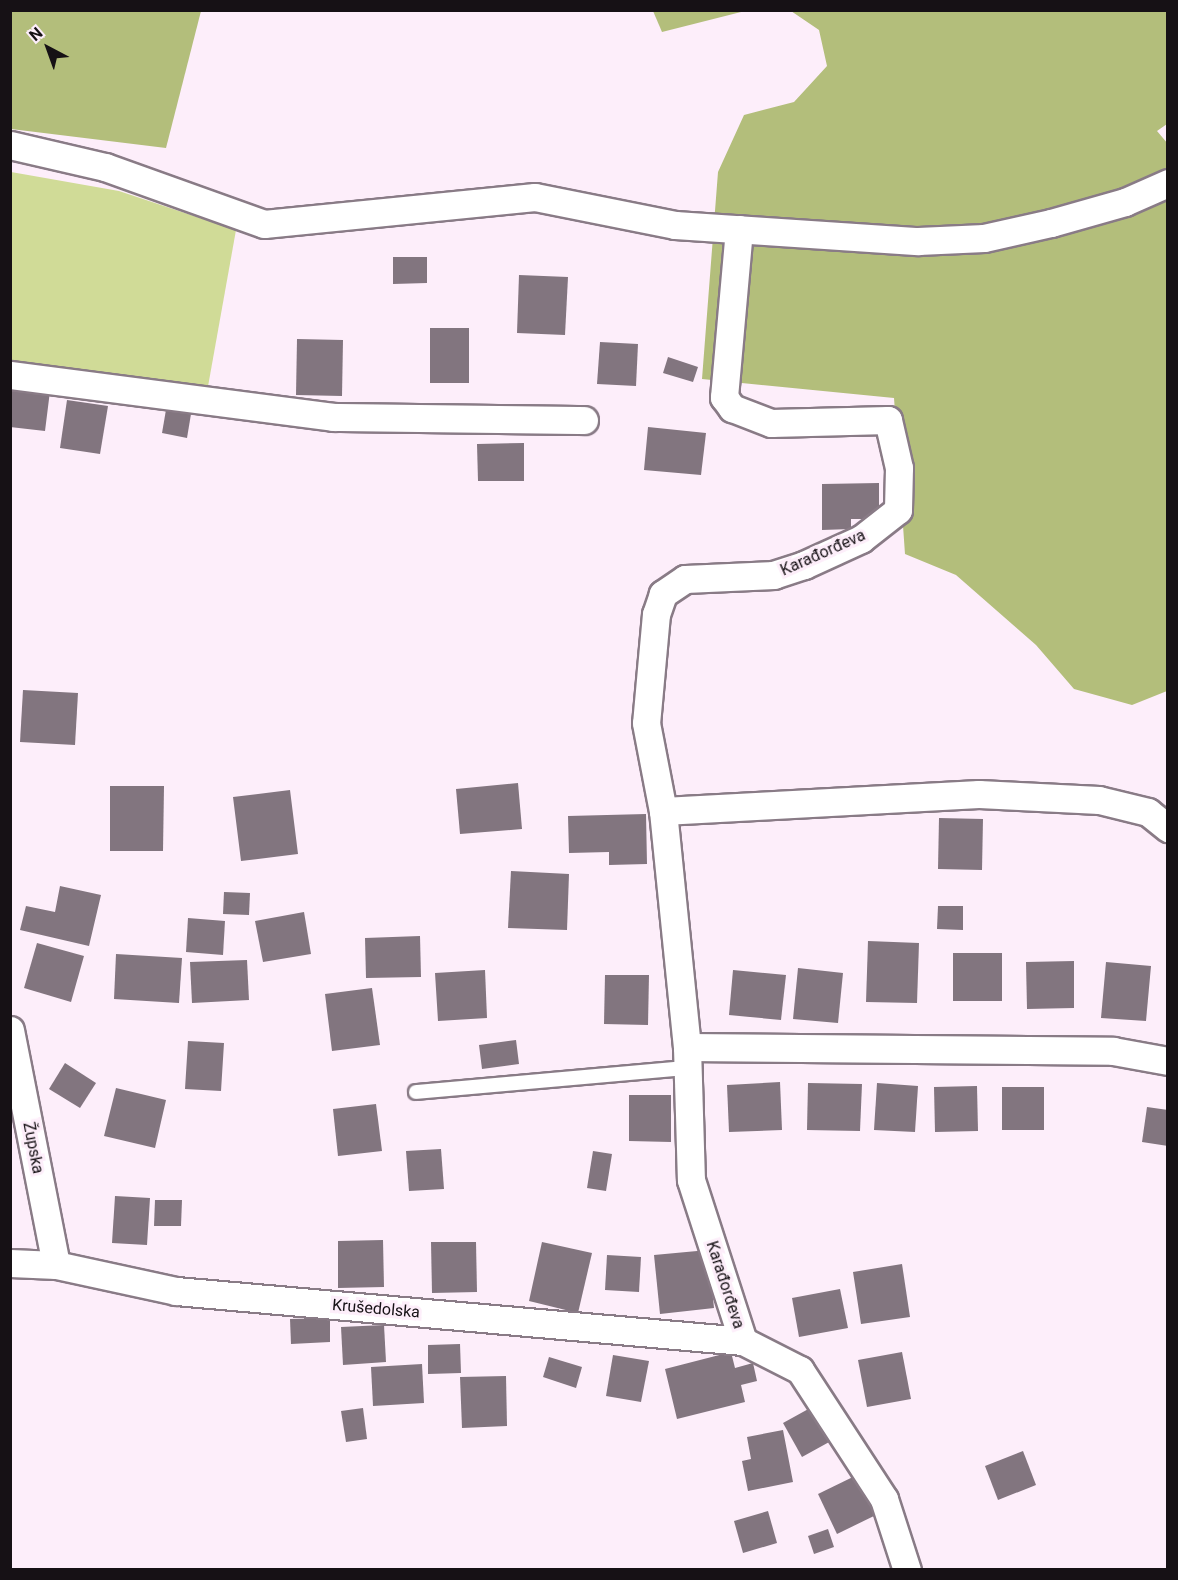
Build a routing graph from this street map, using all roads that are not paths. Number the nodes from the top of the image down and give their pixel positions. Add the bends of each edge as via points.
1 (10, 145) edge
2 (1167, 183) edge
3 (739, 229) junction
4 (10, 375) edge
5 (584, 420) dead end
6 (663, 811) junction
7 (1167, 828) edge
8 (10, 1030) edge
9 (687, 1057) junction
10 (1167, 1061) edge
11 (416, 1092) dead end
12 (10, 1263) edge
13 (56, 1265) junction
14 (743, 1341) junction
15 (907, 1569) edge

1 - 3 street via 105,167 264,224 535,196 675,225
2 - 3 street via 1125,202 984,238 918,241
3 - 6 street, Karađorđeva via 724,397 732,408 771,423 888,420 899,468 898,510 861,539 804,565 774,575 685,579 663,594 656,614 646,723
4 - 5 street via 333,417
6 - 7 street via 979,794 1099,800 1148,812
6 - 9 street, Karađorđeva
8 - 13 street, Župska
9 - 10 street via 1113,1051
9 - 11 lane
9 - 14 street, Karađorđeva via 691,1180
12 - 13 street, Krušedolska
13 - 14 street, Krušedolska via 176,1290
14 - 15 street, Karađorđeva via 800,1370 884,1499

